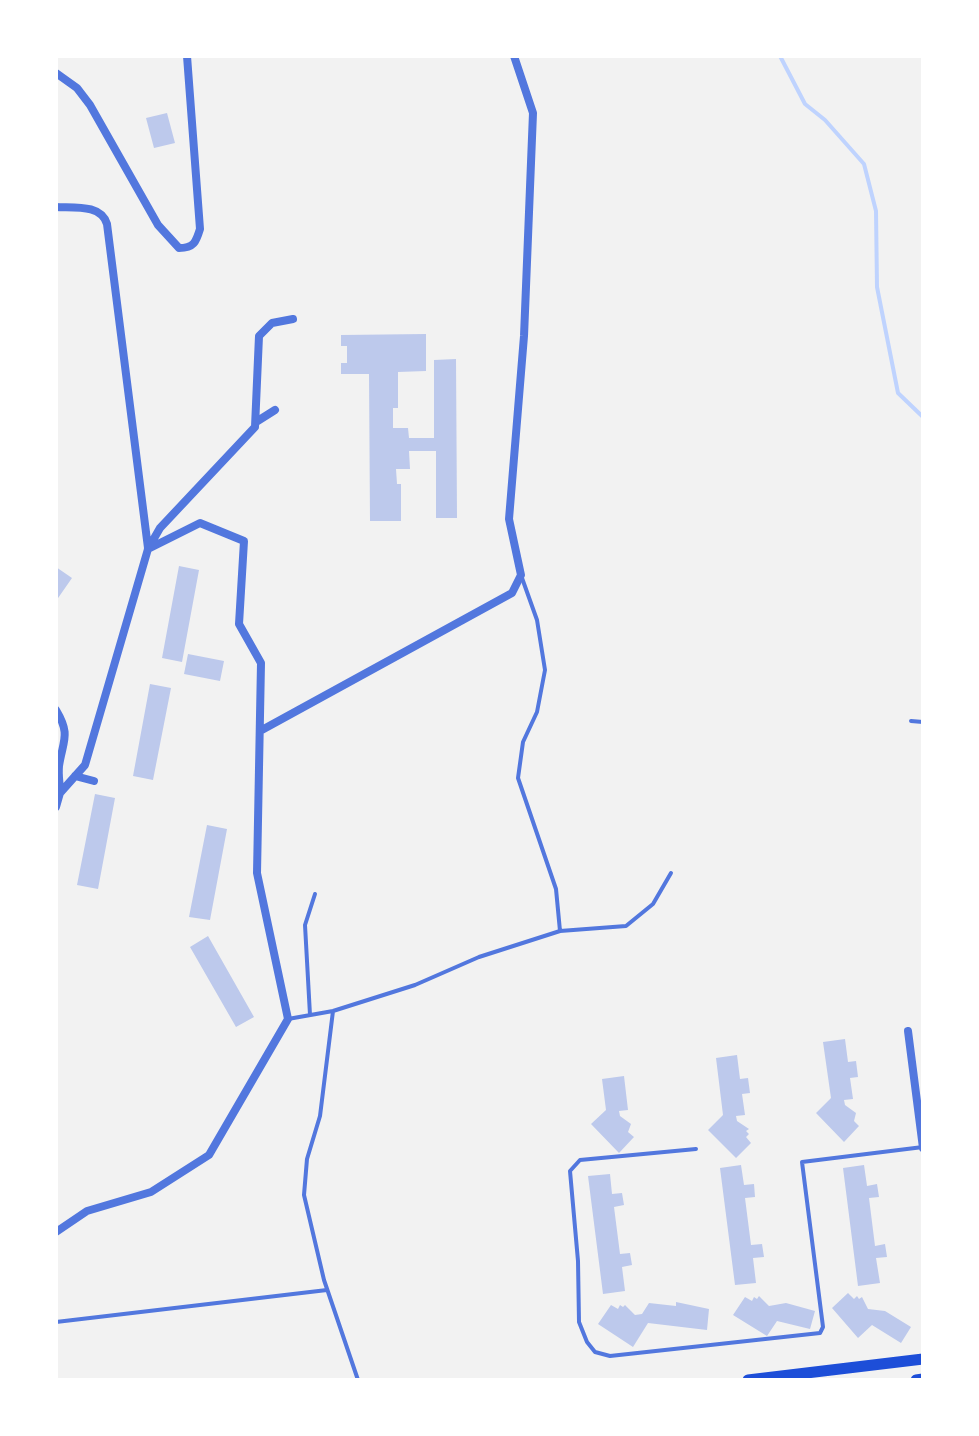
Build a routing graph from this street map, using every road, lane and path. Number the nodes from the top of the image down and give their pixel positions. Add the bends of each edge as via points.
1 (187, 56) edge
2 (514, 56) edge
3 (56, 73) edge
4 (56, 207) edge
5 (293, 319) dead end
6 (275, 410) dead end
7 (256, 422) junction
8 (148, 549) junction
9 (521, 575) junction
10 (56, 710) edge
11 (911, 721) dead end
12 (923, 722) edge
13 (260, 731) junction
14 (75, 776) junction
15 (94, 781) dead end
16 (60, 793) junction
17 (56, 807) edge
18 (671, 873) dead end
19 (315, 894) dead end
20 (560, 931) junction
21 (333, 1011) junction
22 (310, 1015) junction
23 (288, 1019) junction
24 (908, 1031) dead end
25 (923, 1148) edge
26 (696, 1149) dead end
27 (56, 1232) edge
28 (327, 1290) junction
29 (56, 1322) edge
30 (923, 1359) edge
31 (923, 1379) edge
32 (358, 1380) edge
33 (748, 1380) edge
34 (916, 1380) edge

1 - 3 street via 200,229 189,248 179,248 158,225 90,105
2 - 9 street via 533,113 524,336 509,519
4 - 8 street via 98,210 105,216
5 - 7 street via 272,323 259,336
6 - 7 street
7 - 8 street via 160,528
8 - 13 street via 200,523 244,541 239,624 261,663
8 - 14 street via 85,765
9 - 13 street via 512,593
9 - 20 lane via 537,620 545,670 518,778 556,889
10 - 16 street via 67,735
11 - 12 lane
13 - 23 street via 257,873
14 - 15 street
14 - 16 street
16 - 17 street
18 - 20 lane via 653,904 626,926
19 - 22 lane via 305,925
20 - 21 lane
21 - 22 lane
21 - 28 lane via 304,1195
22 - 23 lane
23 - 27 street via 209,1155 151,1192 87,1211
24 - 25 street
25 - 26 lane via 802,1162 820,1333 610,1356 595,1352 579,1322 570,1171 580,1160
28 - 29 lane
28 - 32 lane
30 - 33 main road
31 - 34 main road

